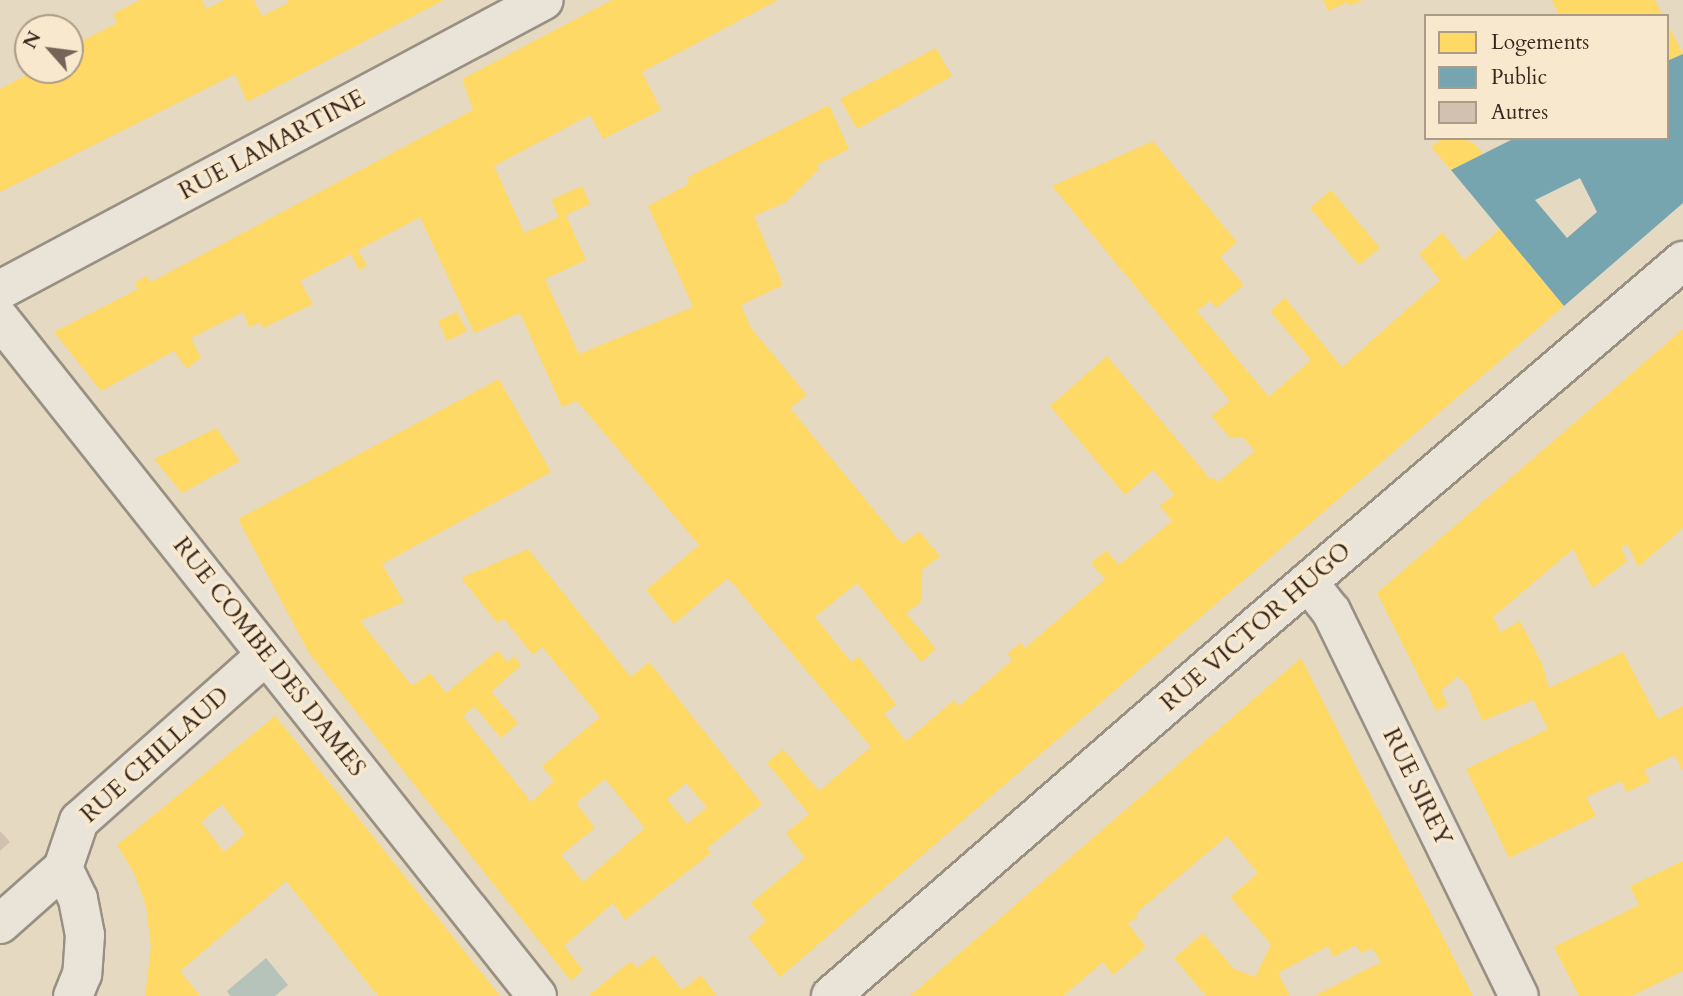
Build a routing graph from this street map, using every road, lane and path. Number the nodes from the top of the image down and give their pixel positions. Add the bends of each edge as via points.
1 (544, 0) edge
2 (1683, 261) edge
3 (0, 289) edge
4 (0, 319) edge
5 (1308, 582) junction
6 (266, 655) junction
7 (63, 868) junction
8 (0, 924) edge
9 (73, 996) edge
10 (537, 996) edge
11 (831, 996) edge
12 (1519, 996) edge

1 - 3 street, RUE LAMARTINE
2 - 5 street, RUE VICTOR HUGO
4 - 6 street, RUE COMBE DES DAMES
5 - 11 street, RUE VICTOR HUGO
5 - 12 street, RUE SIREY via 1331,611
6 - 7 street, RUE CHILLAUD via 79,821
6 - 10 street, RUE COMBE DES DAMES
7 - 8 street
7 - 9 street via 78,899 85,935 82,974

